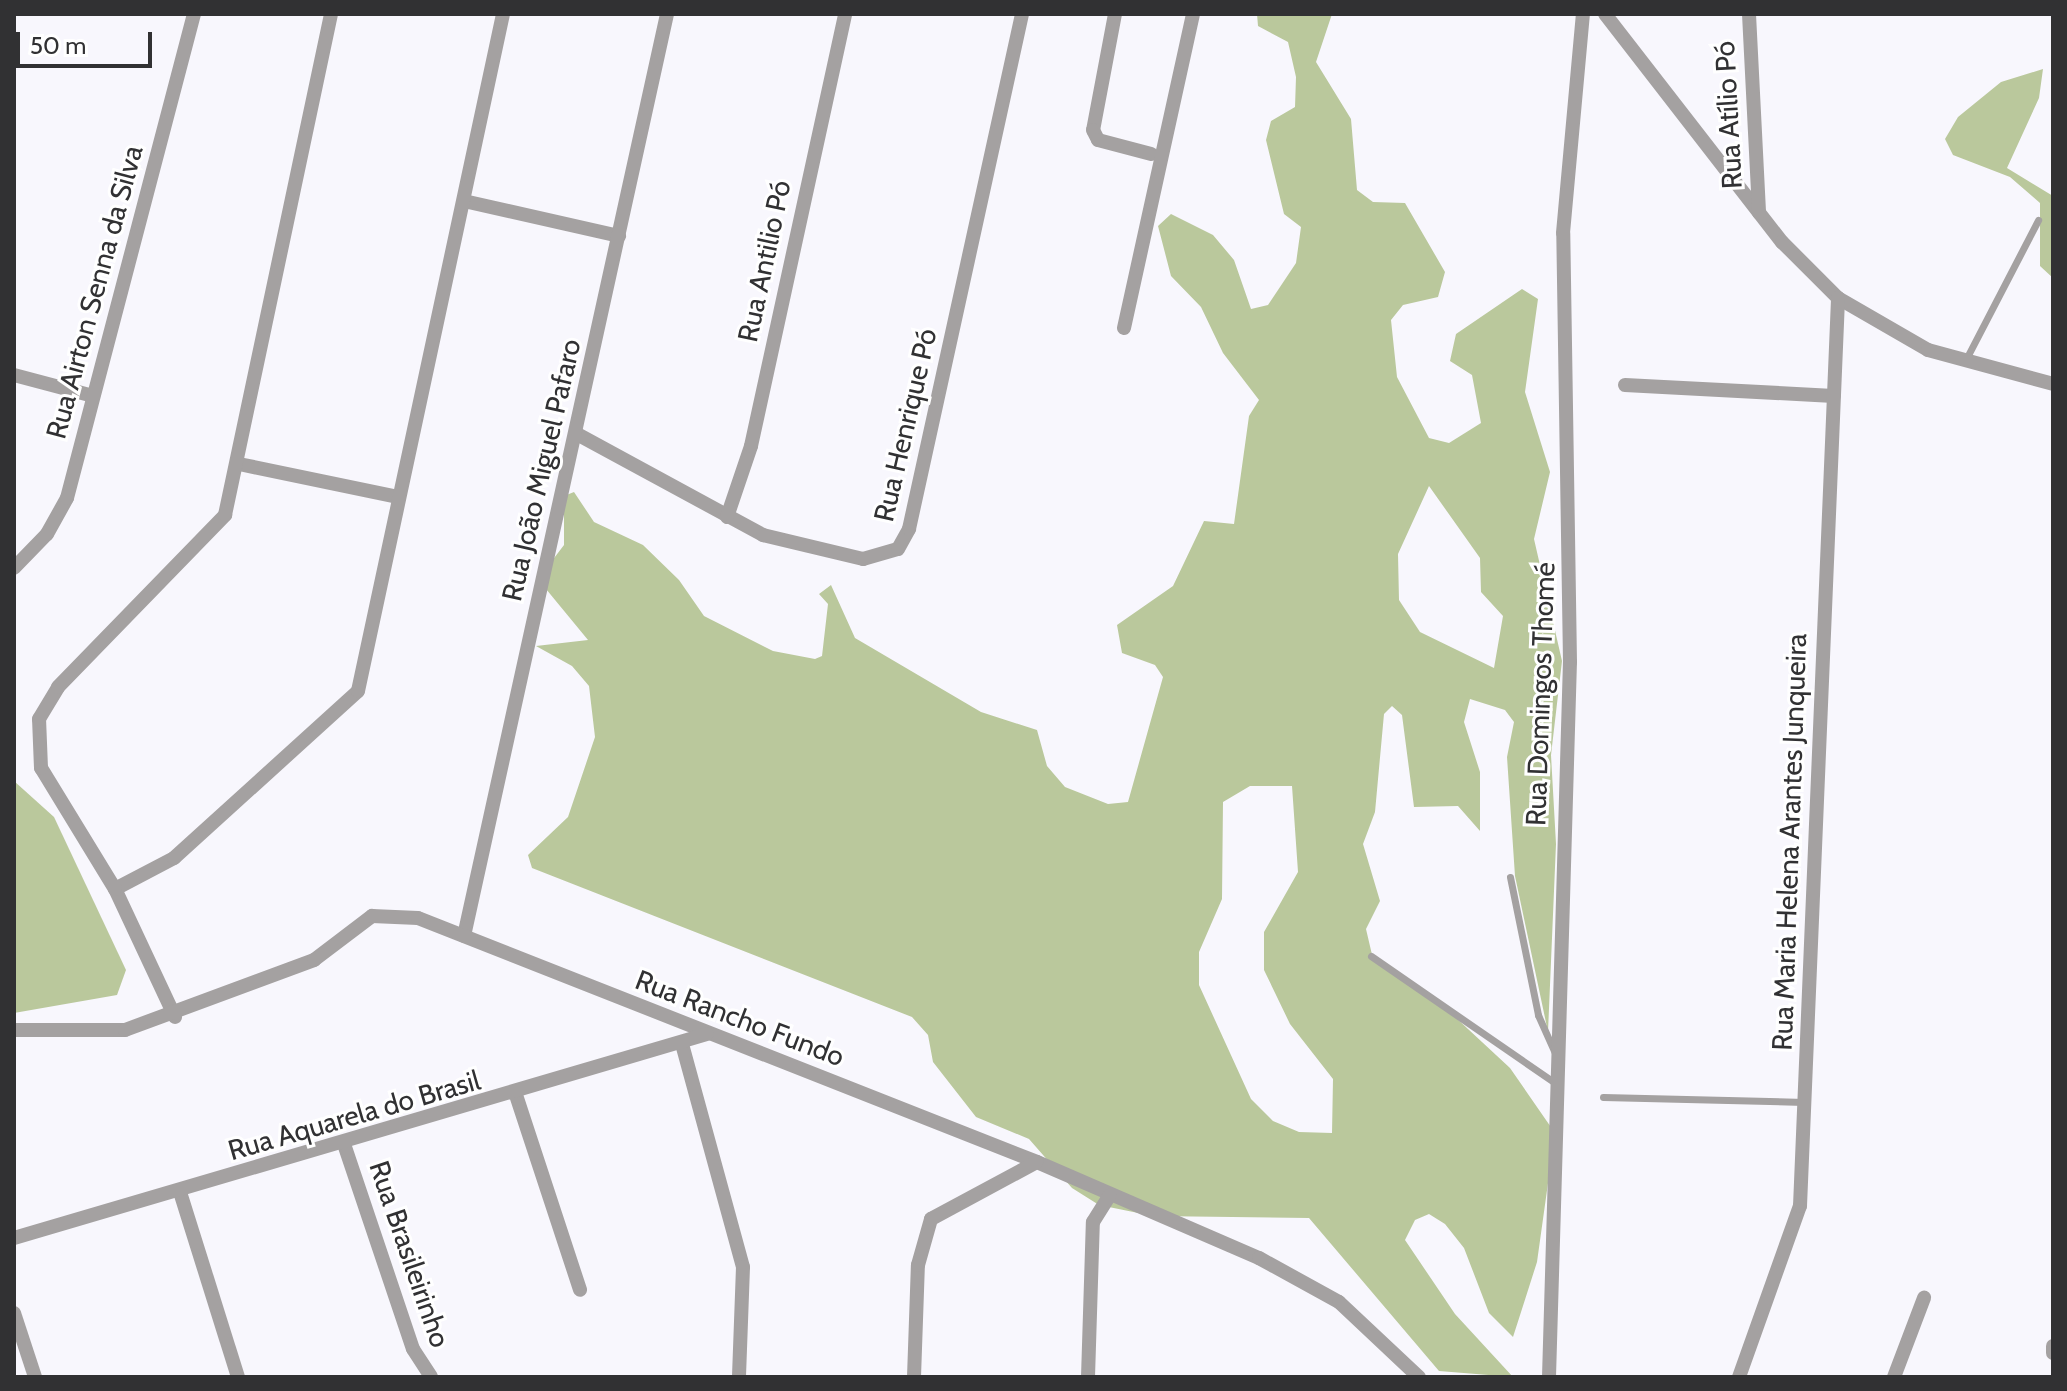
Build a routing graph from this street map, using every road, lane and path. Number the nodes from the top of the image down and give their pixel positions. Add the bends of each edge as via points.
1 (194, 14) edge
2 (331, 14) edge
3 (503, 14) edge
4 (667, 14) edge
5 (845, 14) edge
6 (1022, 14) edge
7 (1115, 14) edge
8 (1193, 14) edge
9 (1583, 14) edge
10 (1605, 14) edge
11 (1749, 14) edge
12 (1151, 154) dead end
13 (464, 201) junction
14 (1759, 214) junction
15 (2038, 220) dead end
16 (619, 236) junction
17 (1838, 298) junction
18 (1124, 328) dead end
19 (1964, 363) junction
20 (14, 375) edge
21 (2053, 384) edge
22 (1625, 385) dead end
23 (93, 396) junction
24 (1834, 396) junction
25 (577, 434) junction
26 (239, 464) junction
27 (399, 497) junction
28 (727, 517) junction
29 (14, 568) edge
30 (1510, 877) dead end
31 (115, 889) junction
32 (464, 936) junction
33 (1371, 956) dead end
34 (175, 1017) junction
35 (14, 1030) edge
36 (707, 1034) junction
37 (682, 1044) junction
38 (1556, 1055) junction
39 (1555, 1083) junction
40 (516, 1095) junction
41 (1603, 1097) dead end
42 (1804, 1102) junction
43 (344, 1144) junction
44 (1037, 1162) junction
45 (180, 1192) junction
46 (1109, 1196) junction
47 (14, 1238) edge
48 (580, 1290) dead end
49 (1924, 1298) dead end
50 (14, 1313) edge
51 (2053, 1346) edge
52 (2053, 1353) edge
53 (35, 1377) edge
54 (238, 1377) edge
55 (431, 1377) edge
56 (739, 1377) edge
57 (914, 1377) edge
58 (1088, 1377) edge
59 (1419, 1377) edge
60 (1549, 1377) edge
61 (1739, 1377) edge
62 (1894, 1377) edge

1 - 23 street, Rua Airton Senna da Silva
2 - 26 street
3 - 13 street
4 - 16 street, Rua João Miguel Pafaro
5 - 28 street, Rua Antilio Pó via 751,446
6 - 28 street, Rua Henrique Pó via 906,540 863,559 763,535
7 - 12 street via 1093,130 1098,140
8 - 18 street
9 - 38 street, Rua Domingos Thomé via 1563,233 1572,489
10 - 14 street
11 - 14 street, Rua Atílio Pó
13 - 16 street
13 - 27 street
14 - 17 street
15 - 19 lane
16 - 25 street, Rua João Miguel Pafaro
17 - 19 street via 1881,328
17 - 24 street, Rua Maria Helena Arantes Junqueira
19 - 21 street
20 - 23 street
22 - 24 street
23 - 29 street, Rua Airton Senna da Silva via 67,498 47,534
24 - 42 street, Rua Maria Helena Arantes Junqueira
25 - 28 street, Rua Henrique Pó
25 - 32 street, Rua João Miguel Pafaro
26 - 27 street
26 - 31 street via 225,515 204,543 58,687 39,719 41,768
27 - 31 street via 352,704 174,858
30 - 38 lane via 1538,1015
31 - 34 street
32 - 34 street, Rua Rancho Fundo via 418,918 372,916 314,960
32 - 36 street, Rua Rancho Fundo
33 - 39 lane
34 - 35 street, Rua Rancho Fundo via 78,1035
36 - 37 street, Rua Aquarela do Brasil
36 - 44 street, Rua Rancho Fundo
37 - 40 street, Rua Aquarela do Brasil
37 - 56 street via 743,1267
38 - 39 street, Rua Domingos Thomé
39 - 60 street, Rua Domingos Thomé
40 - 43 street, Rua Aquarela do Brasil
40 - 48 street
41 - 42 lane
42 - 61 street, Rua Maria Helena Arantes Junqueira via 1800,1206
43 - 45 street, Rua Aquarela do Brasil
43 - 55 street, Rua Brasileirinho via 413,1349
44 - 46 street, Rua Rancho Fundo
44 - 57 street via 931,1219 918,1265
45 - 47 street, Rua Aquarela do Brasil
45 - 54 street
46 - 58 street via 1093,1222
46 - 59 street, Rua Rancho Fundo via 1306,1282 1348,1309
49 - 62 street
50 - 53 street
51 - 52 street

